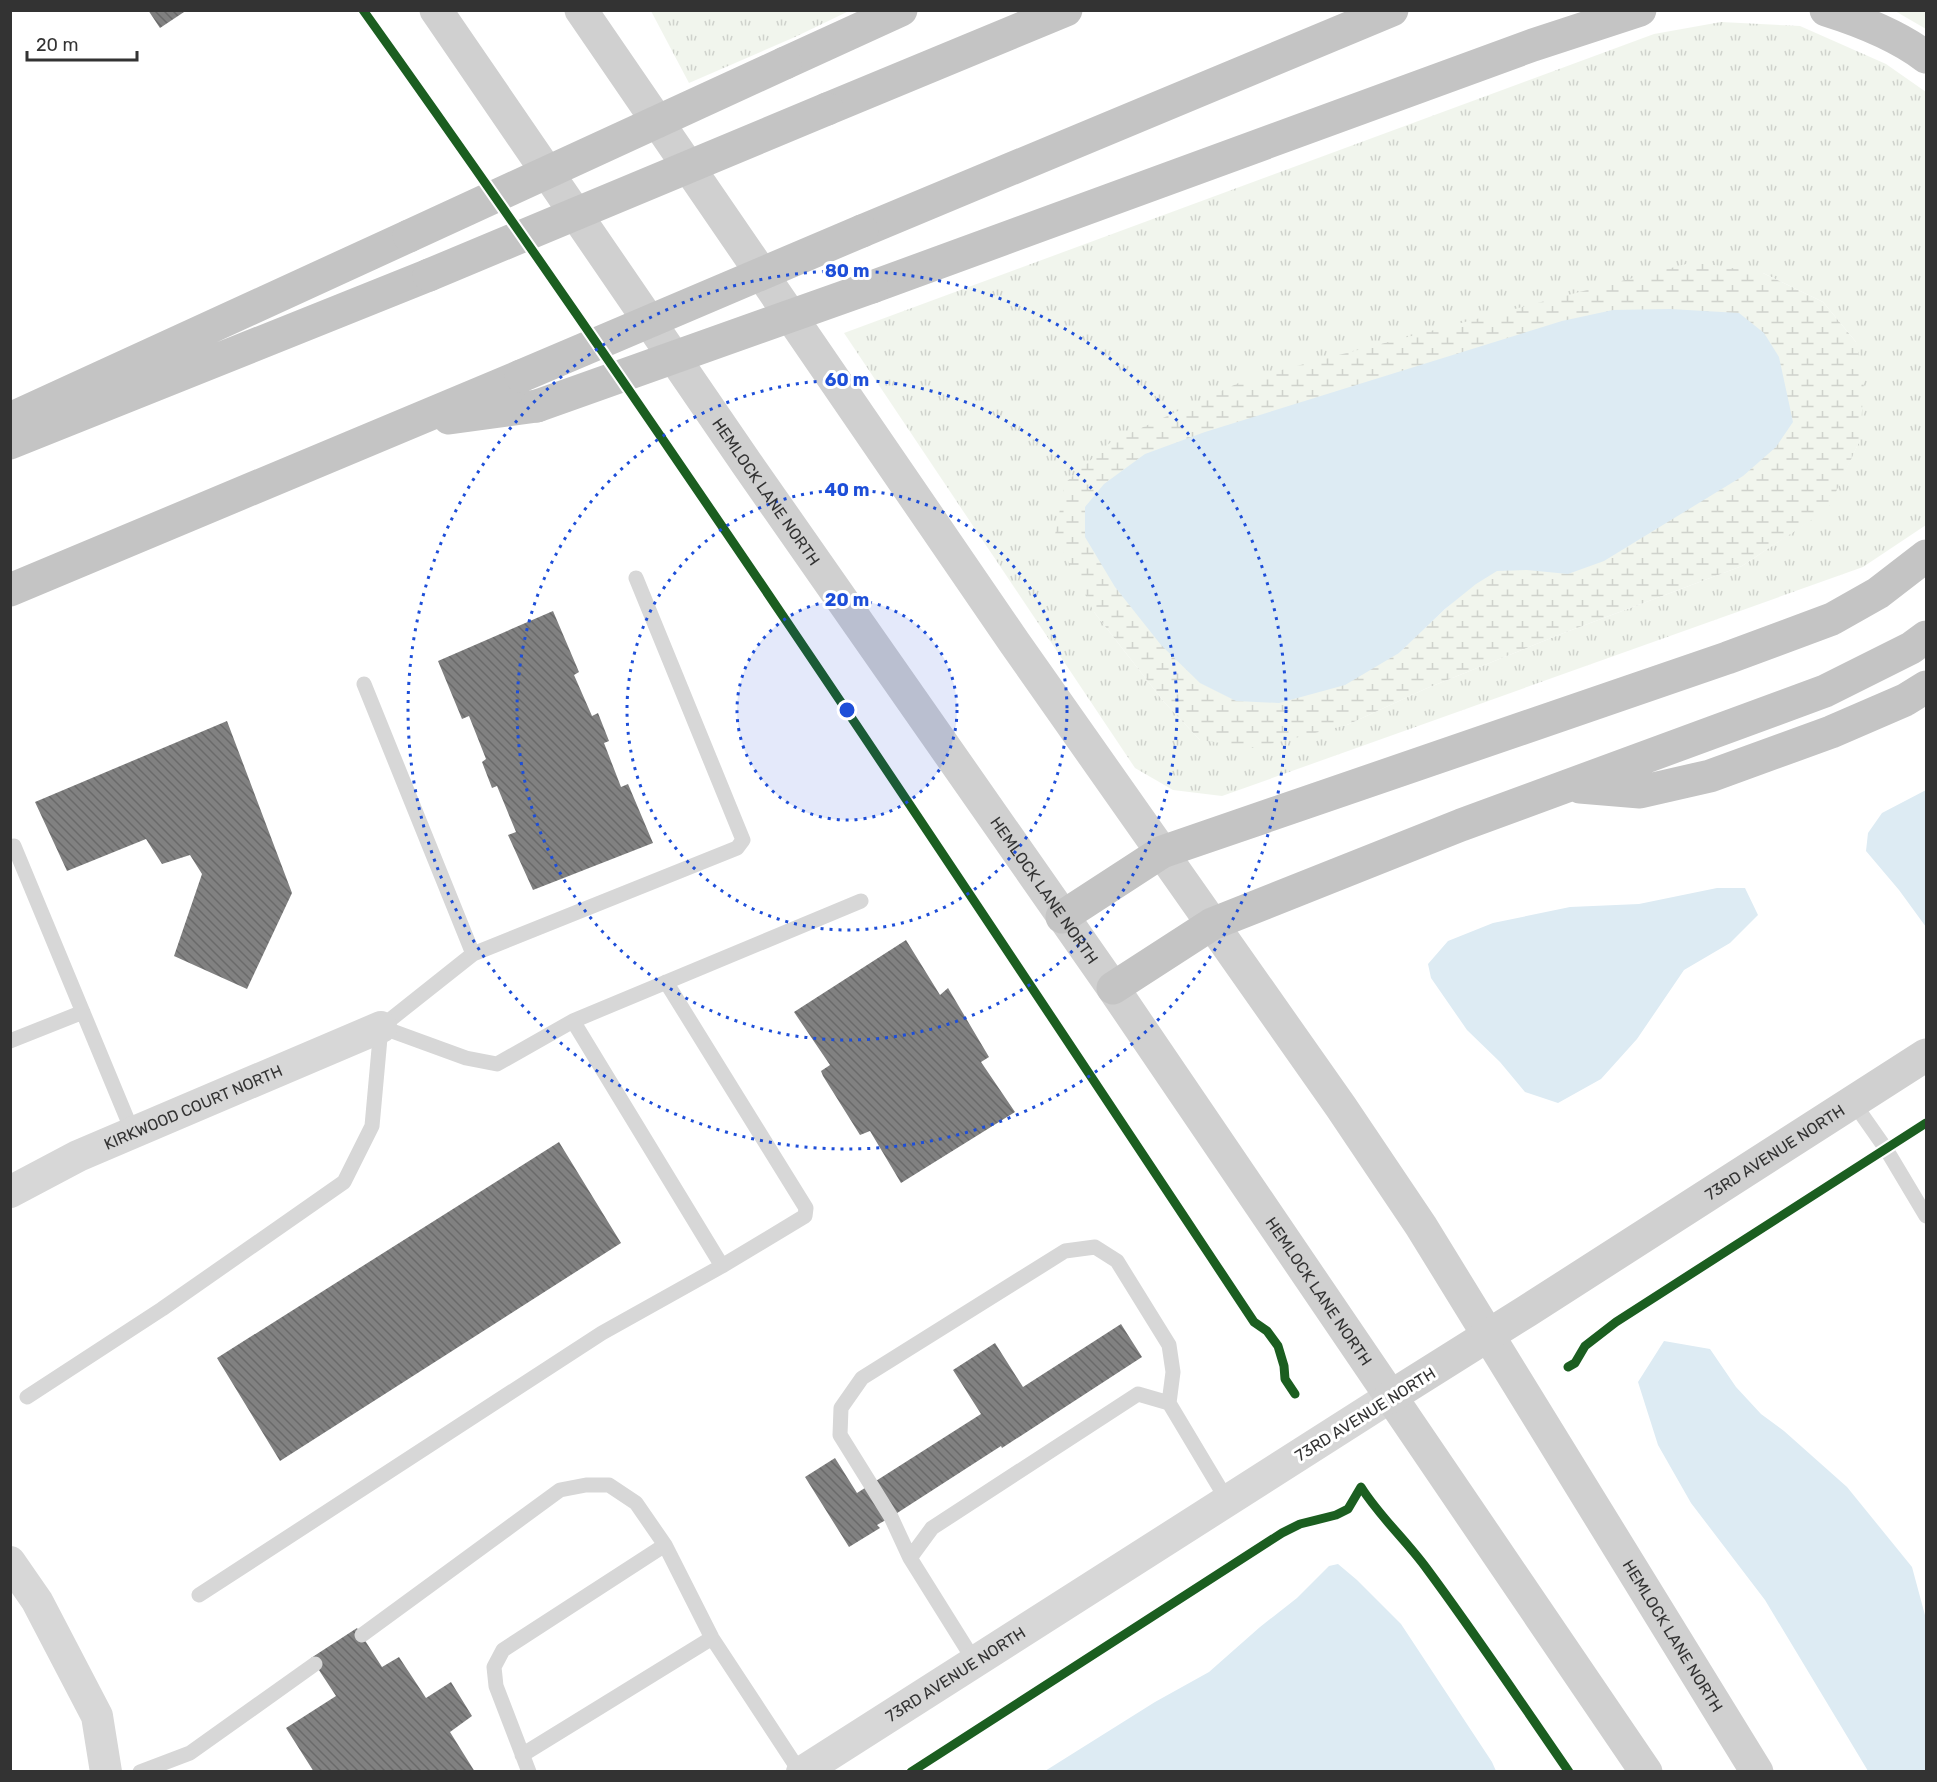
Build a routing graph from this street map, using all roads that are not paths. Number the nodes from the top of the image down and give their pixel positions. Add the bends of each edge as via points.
1 (436, 10) edge
2 (581, 10) edge
3 (901, 10) edge
4 (1066, 10) edge
5 (1392, 10) edge
6 (1640, 10) edge
7 (1826, 10) edge
8 (1926, 57) edge
9 (10, 419) edge
10 (408, 423) junction
11 (10, 443) edge
12 (1926, 555) edge
13 (636, 578) dead end
14 (10, 590) edge
15 (1926, 637) edge
16 (364, 684) dead end
17 (1926, 687) edge
18 (1569, 786) junction
19 (10, 847) edge
20 (1162, 852) junction
21 (861, 901) dead end
22 (1062, 916) junction
23 (1212, 924) junction
24 (472, 954) junction
25 (666, 982) junction
26 (1113, 988) junction
27 (83, 1012) junction
28 (573, 1021) junction
29 (381, 1027) junction
30 (10, 1041) edge
31 (1926, 1055) edge
32 (1853, 1102) junction
33 (133, 1133) junction
34 (10, 1192) edge
35 (1926, 1216) edge
36 (722, 1266) junction
37 (1490, 1335) junction
38 (27, 1397) dead end
39 (1390, 1397) junction
40 (1169, 1403) junction
41 (1227, 1500) junction
42 (665, 1545) junction
43 (910, 1558) junction
44 (10, 1562) edge
45 (199, 1595) dead end
46 (362, 1635) dead end
47 (712, 1638) junction
48 (975, 1662) junction
49 (315, 1664) dead end
50 (522, 1755) junction
51 (106, 1772) edge
52 (140, 1772) edge
53 (529, 1772) edge
54 (801, 1772) edge
55 (1646, 1772) edge
56 (1757, 1772) edge

1 - 22 main road, HEMLOCK LANE NORTH
2 - 20 main road, HEMLOCK LANE NORTH
3 - 9 highway, bridge
4 - 11 highway, bridge via 429,275
5 - 10 highway, bridge
6 - 10 highway, bridge via 1533,45 537,406
7 - 8 highway via 1881,31
10 - 14 highway
12 - 20 highway via 1878,593 1832,619 1794,634
13 - 24 lane via 743,840 737,848
15 - 18 highway via 1826,691
16 - 24 lane
17 - 18 highway via 1831,732 1710,776 1640,792
18 - 23 highway
19 - 27 lane via 14,846
20 - 22 highway
20 - 23 main road, HEMLOCK LANE NORTH
21 - 25 lane
22 - 26 main road, HEMLOCK LANE NORTH
23 - 26 highway
23 - 37 main road, HEMLOCK LANE NORTH via 1421,1226
24 - 29 lane
25 - 28 lane
25 - 36 lane via 806,1208 804,1216
26 - 39 main road, HEMLOCK LANE NORTH
27 - 30 lane
27 - 33 lane
28 - 29 lane via 497,1064 465,1058
28 - 36 lane
29 - 33 street, KIRKWOOD COURT NORTH
29 - 38 lane via 372,1126 344,1182
31 - 32 main road, 73RD AVENUE NORTH
32 - 35 lane
32 - 37 main road, 73RD AVENUE NORTH
33 - 34 street, KIRKWOOD COURT NORTH via 78,1156
36 - 45 lane via 602,1334
37 - 39 main road, 73RD AVENUE NORTH
37 - 56 main road, HEMLOCK LANE NORTH
39 - 41 street, 73RD AVENUE NORTH
39 - 55 main road, HEMLOCK LANE NORTH
40 - 41 lane
40 - 43 lane via 1138,1394 932,1528
40 - 43 lane via 1173,1372 1169,1345 1117,1261 1095,1247 1065,1251 861,1378 841,1408 840,1435 891,1516
41 - 48 street, 73RD AVENUE NORTH
42 - 46 lane via 636,1503 609,1485 560,1490
42 - 47 lane
42 - 50 lane via 503,1650 494,1667 496,1686
43 - 48 lane
44 - 51 street via 38,1601 97,1716
47 - 50 lane
47 - 54 lane
48 - 54 street, 73RD AVENUE NORTH
49 - 52 lane via 189,1753
50 - 53 lane

